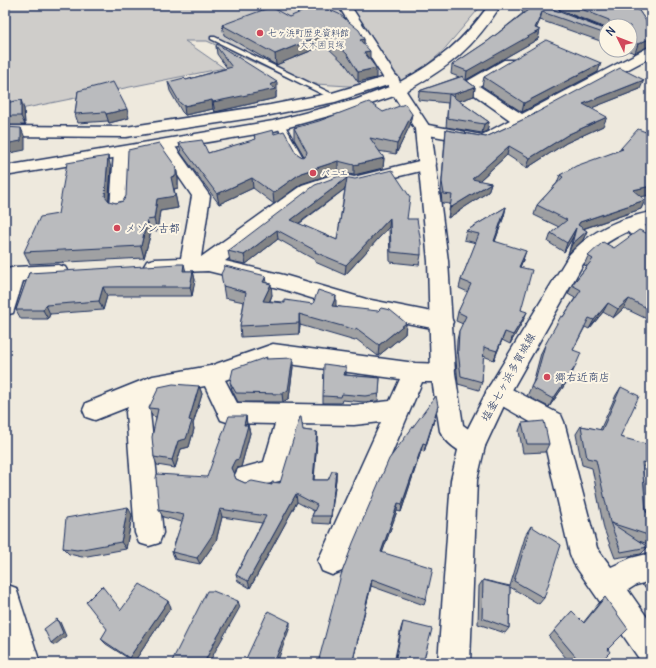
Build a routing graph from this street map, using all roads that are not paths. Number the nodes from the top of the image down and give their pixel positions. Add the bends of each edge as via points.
1 (344, 5) edge
2 (495, 5) edge
3 (551, 5) edge
4 (598, 32) edge
5 (213, 38) dead end
6 (638, 47) edge
7 (650, 51) edge
8 (523, 54) edge
9 (395, 84) junction
10 (335, 97) junction
11 (522, 120) junction
12 (280, 124) junction
13 (423, 129) junction
14 (5, 131) edge
15 (165, 145) junction
16 (122, 152) junction
17 (302, 163) edge
18 (427, 164) junction
19 (5, 171) edge
20 (119, 208) edge
21 (651, 218) edge
22 (630, 224) junction
23 (651, 239) edge
24 (199, 264) junction
25 (136, 267) edge
26 (76, 271) edge
27 (10, 275) edge
28 (5, 307) edge
29 (442, 322) junction
30 (415, 372) junction
31 (443, 373) junction
32 (211, 375) junction
33 (153, 386) junction
34 (498, 392) junction
35 (95, 410) dead end
36 (399, 410) junction
37 (290, 414) junction
38 (472, 446) junction
39 (247, 477) dead end
40 (149, 533) dead end
41 (332, 561) dead end
42 (651, 567) edge
43 (606, 586) junction
44 (5, 599) edge
45 (651, 649) edge
46 (16, 652) edge
47 (454, 663) edge

1 - 9 street
2 - 9 street via 480,27 453,55 429,72
3 - 4 street via 554,13
5 - 10 lane
6 - 7 street
7 - 11 street via 605,69
8 - 11 street via 469,86
9 - 10 street
9 - 12 street via 360,103
9 - 13 street
10 - 14 street via 270,110 126,132
11 - 13 street via 484,140
12 - 15 street
12 - 17 lane
13 - 18 street
15 - 16 street
15 - 24 street via 200,196
16 - 19 street
16 - 20 street
18 - 24 street via 354,182 338,178 308,189
18 - 29 street
21 - 22 street, 塩釜七ヶ浜多賀城線
22 - 23 street
22 - 34 street, 塩釜七ヶ浜多賀城線 via 601,236 576,260
24 - 25 street
24 - 29 street via 284,282 366,307
26 - 27 street
27 - 28 street
29 - 31 street
30 - 31 street
30 - 32 street via 273,353
30 - 36 street
31 - 38 street via 452,431
32 - 33 street
32 - 37 street via 230,413
33 - 35 street
33 - 40 street via 138,412
34 - 38 street, 塩釜七ヶ浜多賀城線
34 - 43 street via 552,422 584,554
36 - 37 street via 354,415
36 - 41 street
37 - 39 street via 274,472
38 - 47 street, 塩釜七ヶ浜多賀城線 via 464,480
42 - 43 street via 631,572
43 - 45 street
44 - 46 street

